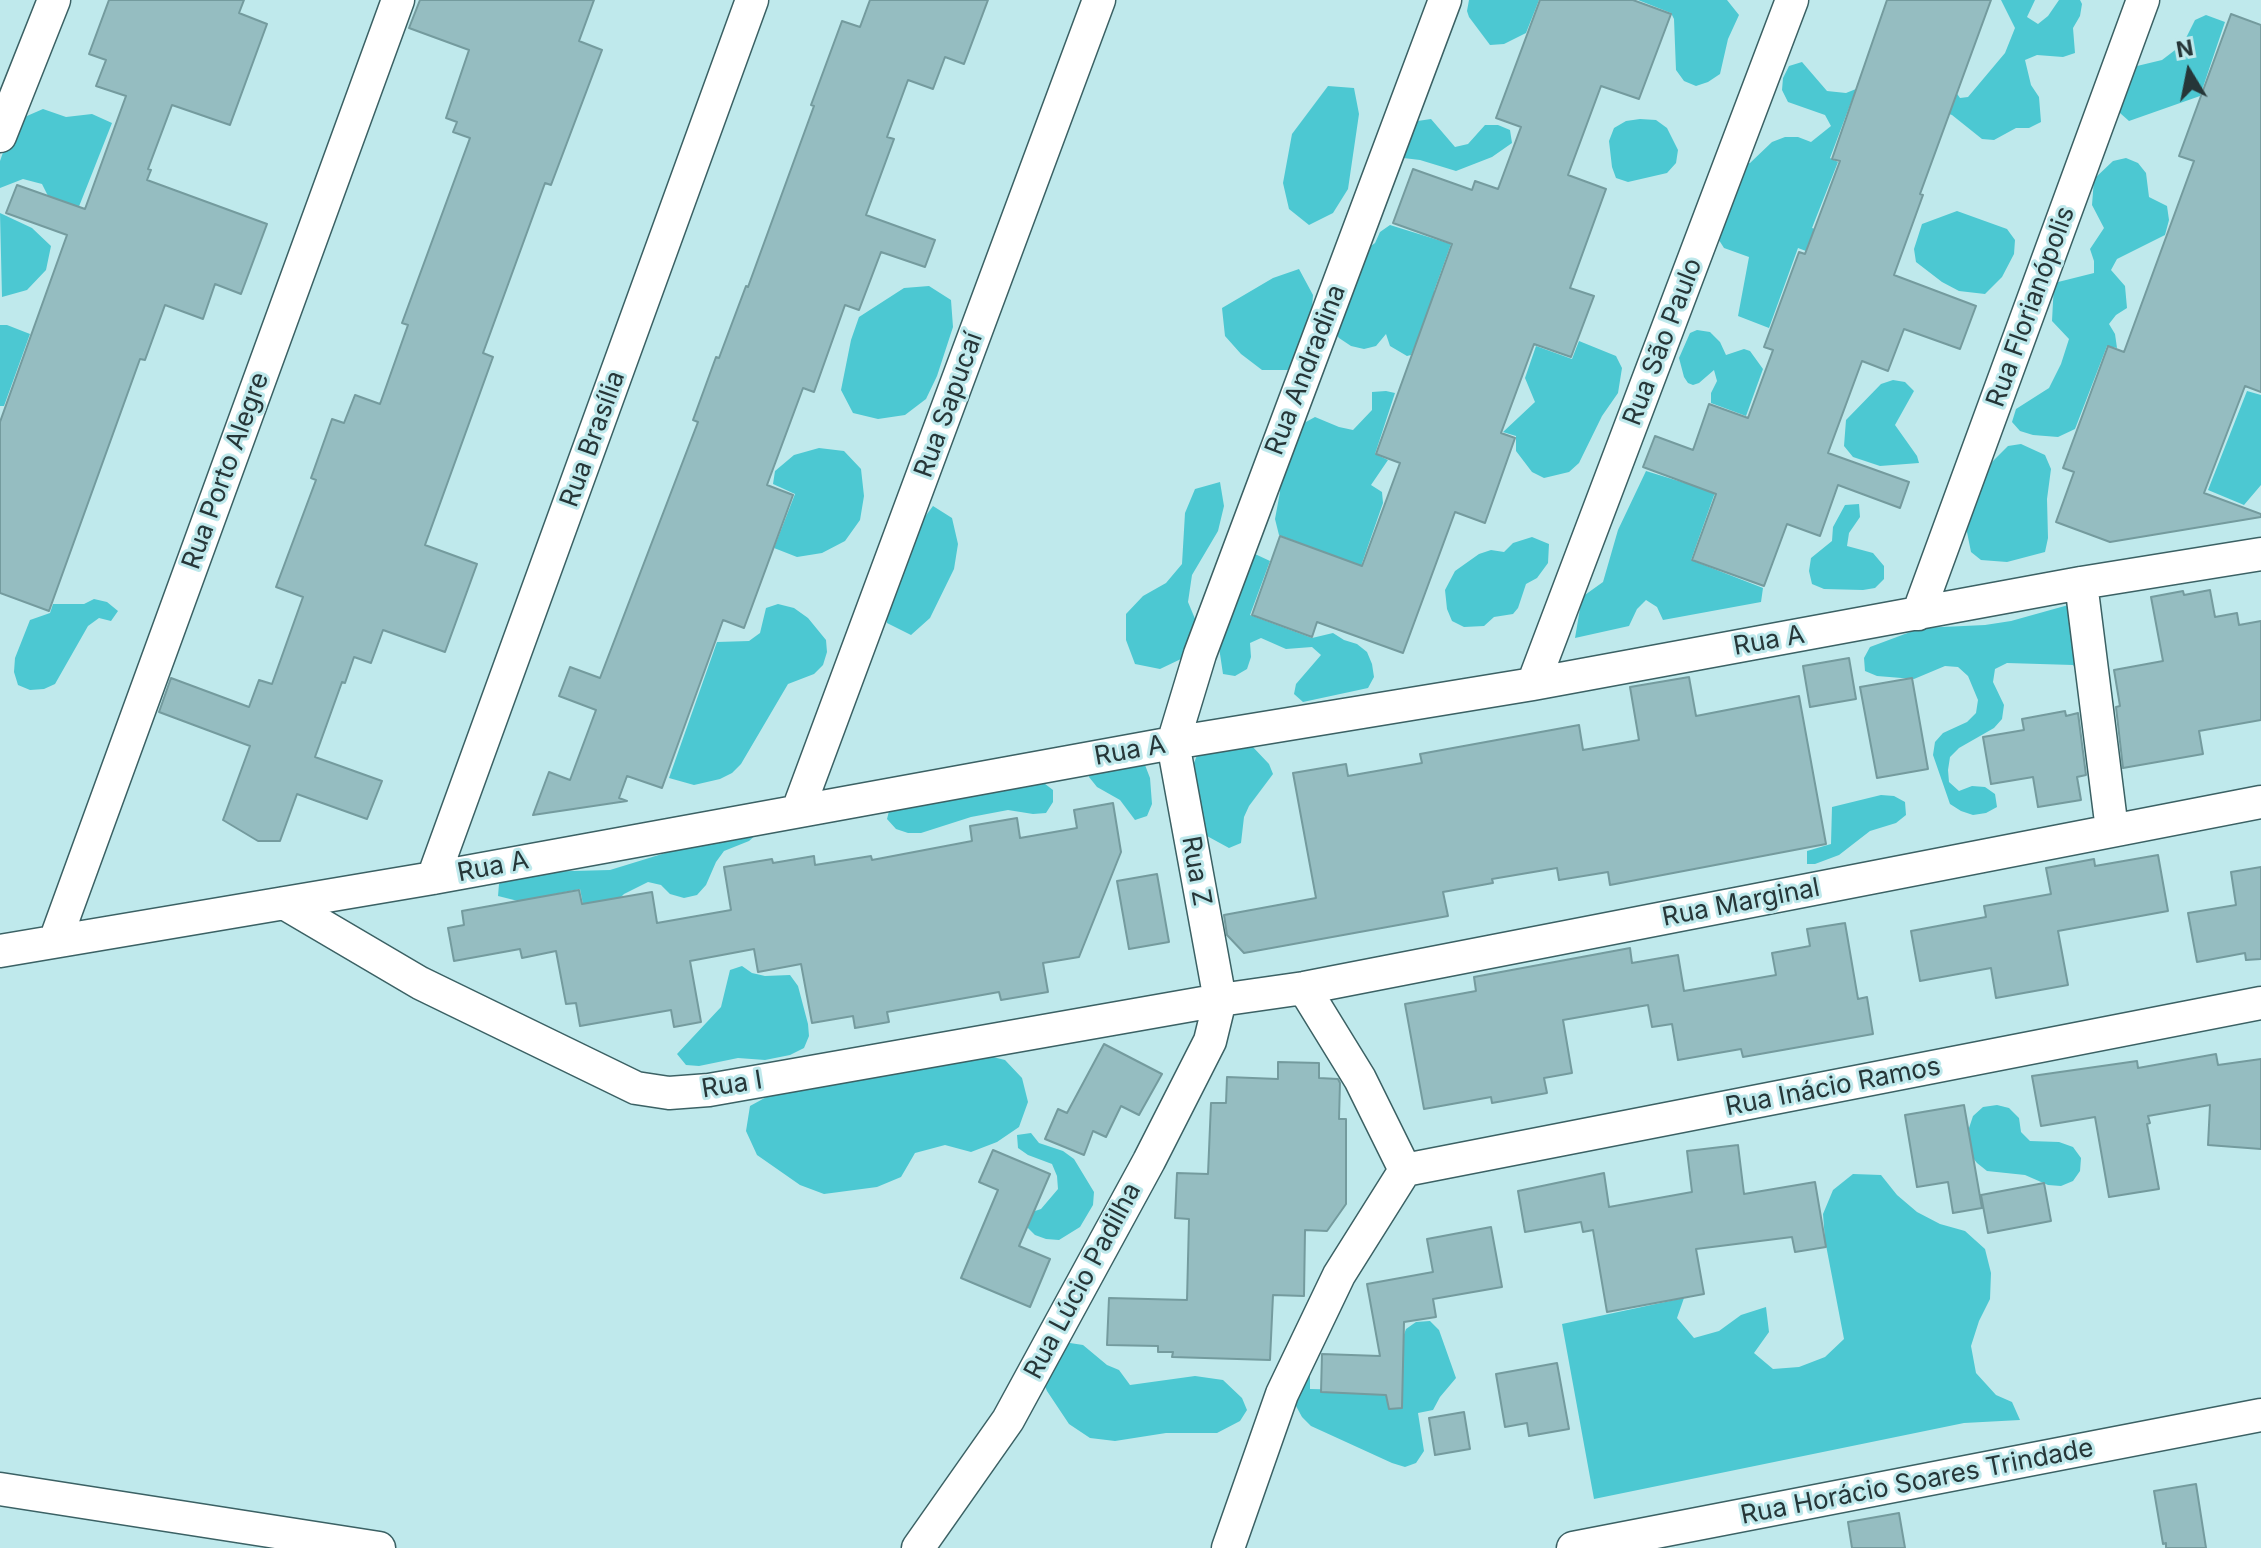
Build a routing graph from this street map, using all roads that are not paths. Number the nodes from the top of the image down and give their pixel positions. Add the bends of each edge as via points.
1 (54, 0) edge
2 (398, 0) edge
3 (752, 0) edge
4 (1099, 0) edge
5 (1445, 0) edge
6 (1792, 0) edge
7 (2143, 0) edge
8 (0, 136) edge
9 (2261, 554) edge
10 (2081, 583) junction
11 (1918, 614) junction
12 (1533, 684) junction
13 (1173, 743) junction
14 (2261, 802) edge
15 (798, 810) junction
16 (2112, 830) junction
17 (433, 878) junction
18 (284, 903) junction
19 (55, 941) junction
20 (0, 951) edge
21 (1304, 988) junction
22 (1220, 1000) junction
23 (2261, 1003) edge
24 (1405, 1170) junction
25 (2261, 1415) edge
26 (0, 1489) edge
27 (379, 1548) edge
28 (918, 1548) edge
29 (1228, 1548) edge
30 (1573, 1548) edge

1 - 8 street
2 - 19 street, Rua Porto Alegre
3 - 17 street, Rua Brasília
4 - 15 street, Rua Sapucaí
5 - 13 street, Rua Andradina via 1200,654
6 - 12 street, Rua São Paulo
7 - 11 street, Rua Florianópolis
9 - 10 street, Rua A
10 - 11 street, Rua A
10 - 16 street
11 - 12 street, Rua A
12 - 13 street, Rua A
13 - 15 street, Rua A
13 - 22 street, Rua Z
14 - 16 street, Rua Marginal
15 - 17 street, Rua A
16 - 21 street, Rua Marginal
17 - 18 street, Rua A
18 - 19 street, Rua A
18 - 22 street, Rua I via 420,983 636,1088 669,1093
19 - 20 street, Rua A
21 - 22 street, Rua Marginal
21 - 24 street via 1360,1079
22 - 28 street, Rua Lúcio Padilha via 1200,1061 1008,1420
23 - 24 street, Rua Inácio Ramos
24 - 29 street via 1339,1275 1282,1394
25 - 30 street, Rua Horácio Soares Trindade
26 - 27 street

